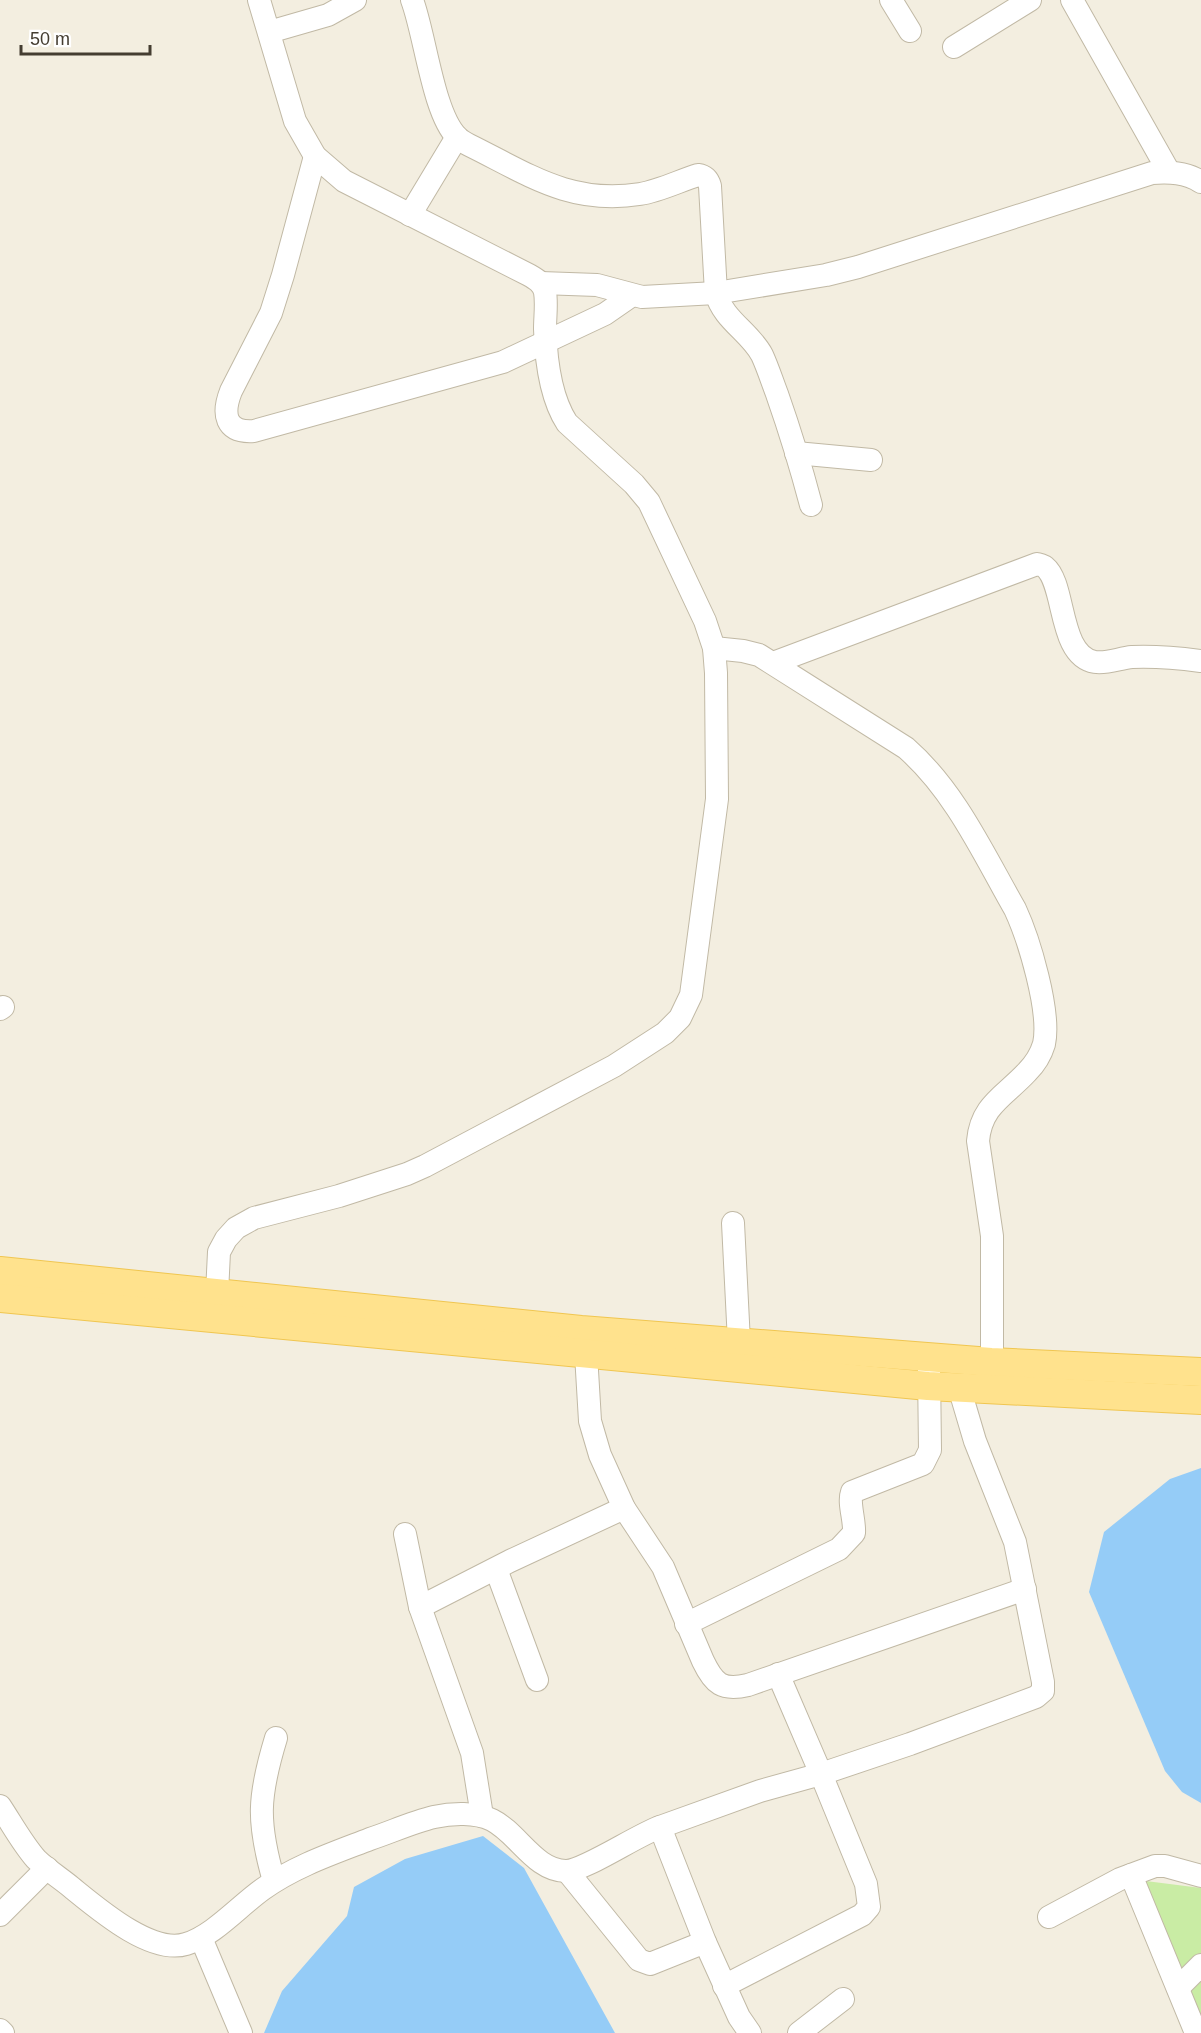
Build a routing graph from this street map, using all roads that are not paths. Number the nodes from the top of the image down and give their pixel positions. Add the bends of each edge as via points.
1 (259, 0) edge
2 (355, 0) edge
3 (412, 0) edge
4 (891, 0) edge
5 (1030, 0) edge
6 (1072, 0) edge
7 (910, 31) dead end
8 (269, 32) junction
9 (954, 47) dead end
10 (457, 138) junction
11 (315, 156) junction
12 (1169, 172) junction
13 (1201, 182) edge
14 (410, 215) junction
15 (541, 283) junction
16 (716, 293) junction
17 (631, 296) junction
18 (546, 343) junction
19 (796, 453) junction
20 (871, 460) dead end
21 (811, 505) dead end
22 (714, 648) junction
23 (1201, 661) edge
24 (773, 663) junction
25 (733, 1223) dead end
26 (0, 1271) edge
27 (19, 1291) edge
28 (217, 1293) junction
29 (739, 1342) junction
30 (586, 1354) junction
31 (929, 1357) junction
32 (1201, 1372) edge
33 (992, 1376) junction
34 (928, 1386) junction
35 (959, 1387) junction
36 (1201, 1400) edge
37 (624, 1508) junction
38 (405, 1534) dead end
39 (495, 1569) junction
40 (1025, 1589) junction
41 (420, 1607) junction
42 (686, 1624) junction
43 (778, 1674) junction
44 (537, 1680) dead end
45 (276, 1738) dead end
46 (821, 1774) junction
47 (0, 1806) edge
48 (482, 1816) junction
49 (660, 1827) junction
50 (47, 1868) junction
51 (567, 1871) junction
52 (1131, 1875) junction
53 (1201, 1876) edge
54 (274, 1881) junction
55 (0, 1915) edge
56 (1049, 1917) dead end
57 (201, 1938) junction
58 (705, 1942) junction
59 (1201, 1965) edge
60 (724, 1986) junction
61 (1178, 1988) junction
62 (843, 1999) dead end
63 (241, 2033) edge
64 (750, 2033) edge
65 (799, 2033) edge
66 (1196, 2033) edge

1 - 8 street
2 - 8 street via 321,17
3 - 10 street via 439,101
4 - 7 street
5 - 9 street
6 - 12 street
8 - 11 street via 295,121
10 - 14 street
10 - 16 street via 547,184 582,195 641,194 704,176 710,186
11 - 14 street via 344,181
11 - 18 street via 271,313 226,403 231,426 241,432 254,431 480,370
12 - 13 street
12 - 16 street via 1152,173 858,267
14 - 15 street
15 - 17 street via 597,285
15 - 18 street via 545,291
16 - 17 street
16 - 19 street via 727,314 760,352
17 - 18 street via 605,314
18 - 22 street via 560,412 649,502
19 - 20 street
19 - 21 street
22 - 24 street via 759,655
22 - 28 street via 717,799 691,995 680,1018 665,1033 614,1066 408,1174 254,1218 236,1228 219,1252
23 - 24 street via 1178,657 1095,662 1086,659 1071,639 1053,577 1037,564
24 - 33 street via 906,748 933,773 1015,909 1032,951 1043,1011 1044,1045 1028,1071 989,1107 979,1128 992,1236
25 - 29 street
26 - 27 main road
27 - 28 main road
27 - 30 main road
28 - 29 main road
29 - 31 main road
30 - 34 main road
30 - 37 street via 593,1436
31 - 33 main road
31 - 34 street
32 - 33 main road
33 - 35 main road
33 - 36 main road
34 - 35 main road
34 - 42 street via 928,1458 914,1469 852,1492 854,1533 847,1542
35 - 40 street via 975,1441 1015,1542
37 - 39 street
37 - 42 street via 663,1567
38 - 41 street
39 - 41 street
39 - 44 street
40 - 43 street
40 - 46 street via 1043,1691 910,1744
41 - 48 street via 472,1753
42 - 43 street via 710,1676 719,1684 738,1688
43 - 46 street
45 - 54 street via 262,1793 261,1822
46 - 49 street
46 - 60 street via 866,1884 869,1907 862,1915
47 - 50 street via 31,1853
48 - 51 street via 493,1820 537,1859 553,1869
48 - 54 street via 435,1817 352,1846
49 - 51 street
49 - 58 street
50 - 55 street
50 - 57 street via 101,1911 142,1936 170,1946
51 - 58 street via 644,1963
52 - 53 street via 1165,1866
52 - 56 street
52 - 61 street
54 - 57 street
57 - 63 street
58 - 60 street
59 - 61 street
60 - 64 street
61 - 66 street
62 - 65 street

